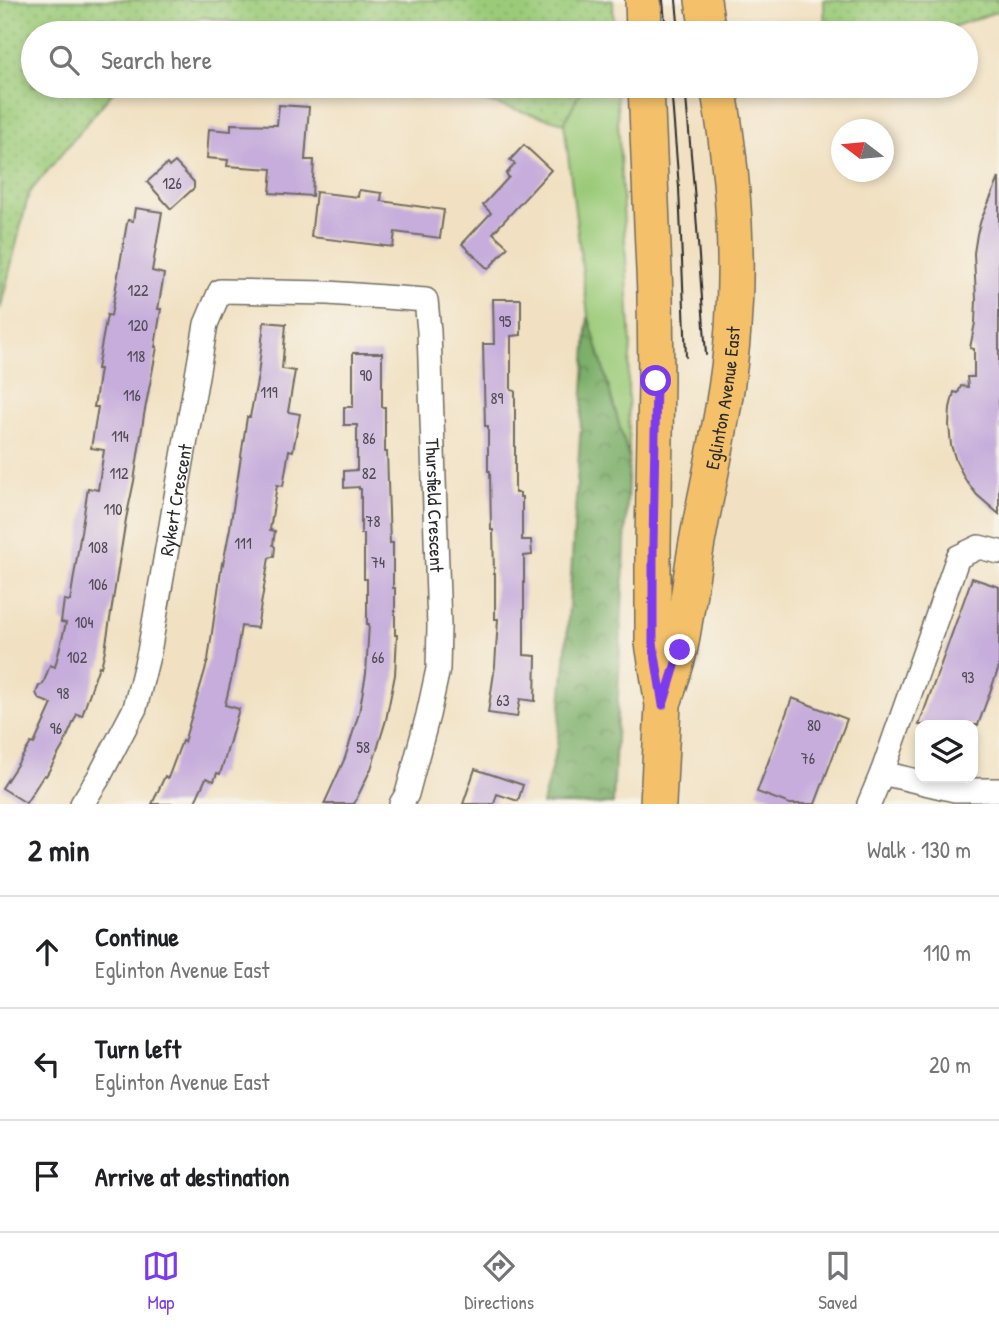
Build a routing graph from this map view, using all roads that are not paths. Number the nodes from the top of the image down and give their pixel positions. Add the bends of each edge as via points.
1 (643, 0) edge
2 (703, 0) edge
3 (644, 21) edge
4 (707, 21) edge
5 (647, 98) edge
6 (720, 98) edge
7 (328, 293) joint
8 (999, 552) edge
9 (663, 705) junction
10 (882, 773) junction
11 (999, 790) edge
12 (82, 804) edge
13 (401, 804) edge
14 (658, 804) edge
15 (869, 804) edge

1 - 3 main road
2 - 4 main road
5 - 9 main road, Eglinton Avenue East via 655,294 653,643
6 - 9 main road, Eglinton Avenue East via 733,221 733,327 680,650
7 - 12 street, Rykert Crescent via 220,290 206,324 149,652 135,708
7 - 13 street, Thursfield Crescent via 426,300 438,669
8 - 10 street via 979,547 958,557
9 - 14 main road, Eglinton Avenue East
10 - 11 street via 955,790
10 - 15 street

